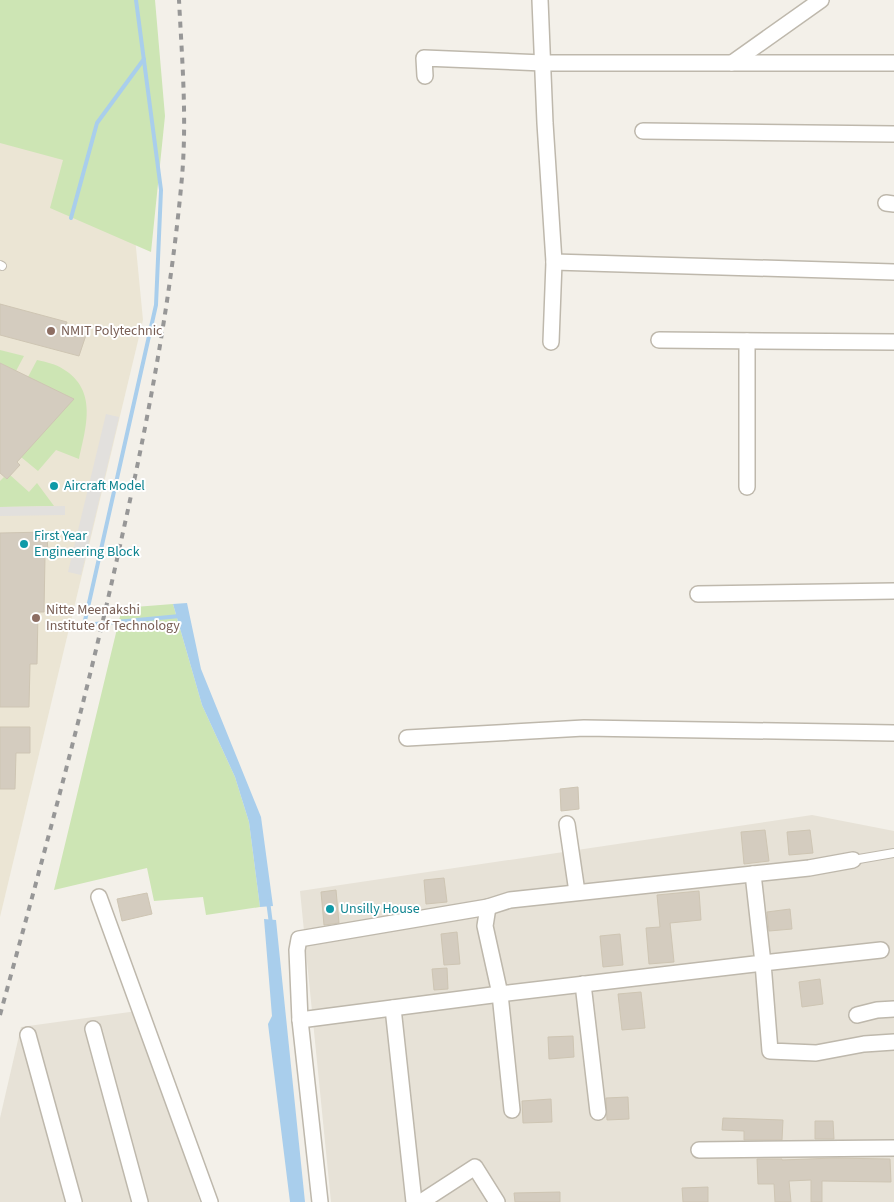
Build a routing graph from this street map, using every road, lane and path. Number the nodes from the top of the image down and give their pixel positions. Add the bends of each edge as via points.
1 (540, 0) edge
2 (822, 0) edge
3 (894, 51) edge
4 (543, 63) junction
5 (732, 63) junction
6 (875, 63) junction
7 (894, 63) edge
8 (425, 76) dead end
9 (643, 131) dead end
10 (894, 134) edge
11 (554, 262) junction
12 (894, 272) edge
13 (659, 340) dead end
14 (747, 341) junction
15 (550, 342) dead end
16 (894, 342) edge
17 (747, 487) dead end
18 (894, 591) edge
19 (698, 594) dead end
20 (894, 733) edge
21 (407, 738) dead end
22 (567, 824) dead end
23 (894, 853) edge
24 (853, 860) joint
25 (753, 874) junction
26 (577, 892) junction
27 (99, 897) dead end
28 (488, 907) junction
29 (881, 950) dead end
30 (763, 963) junction
31 (583, 984) junction
32 (500, 994) junction
33 (393, 1008) junction
34 (894, 1009) edge
35 (857, 1015) dead end
36 (300, 1020) junction
37 (93, 1030) dead end
38 (28, 1035) dead end
39 (894, 1042) edge
40 (512, 1110) dead end
41 (598, 1112) dead end
42 (894, 1148) edge
43 (699, 1150) dead end
44 (74, 1202) edge
45 (140, 1202) edge
46 (210, 1202) edge
47 (320, 1202) edge
48 (414, 1202) edge
49 (421, 1202) edge
50 (497, 1202) edge

1 - 4 street
2 - 5 street
3 - 6 street
4 - 5 street
4 - 8 street via 424,58
4 - 11 street
5 - 6 street
6 - 7 street
9 - 10 street
11 - 12 street
11 - 15 street
13 - 14 street
14 - 16 street
14 - 17 street
18 - 19 street
20 - 21 street via 584,728
22 - 26 street
23 - 24 lane
24 - 25 street
25 - 26 street
25 - 30 street
26 - 28 street via 510,900
27 - 46 street
28 - 32 street via 485,926
28 - 36 street via 299,939
29 - 30 street
30 - 31 street
30 - 39 street via 770,1051 816,1053
31 - 32 street
31 - 41 street
32 - 33 street
32 - 40 street
33 - 36 street
33 - 48 street
34 - 35 street
36 - 47 street
37 - 45 street
38 - 44 street
42 - 43 street
49 - 50 street via 475,1166

